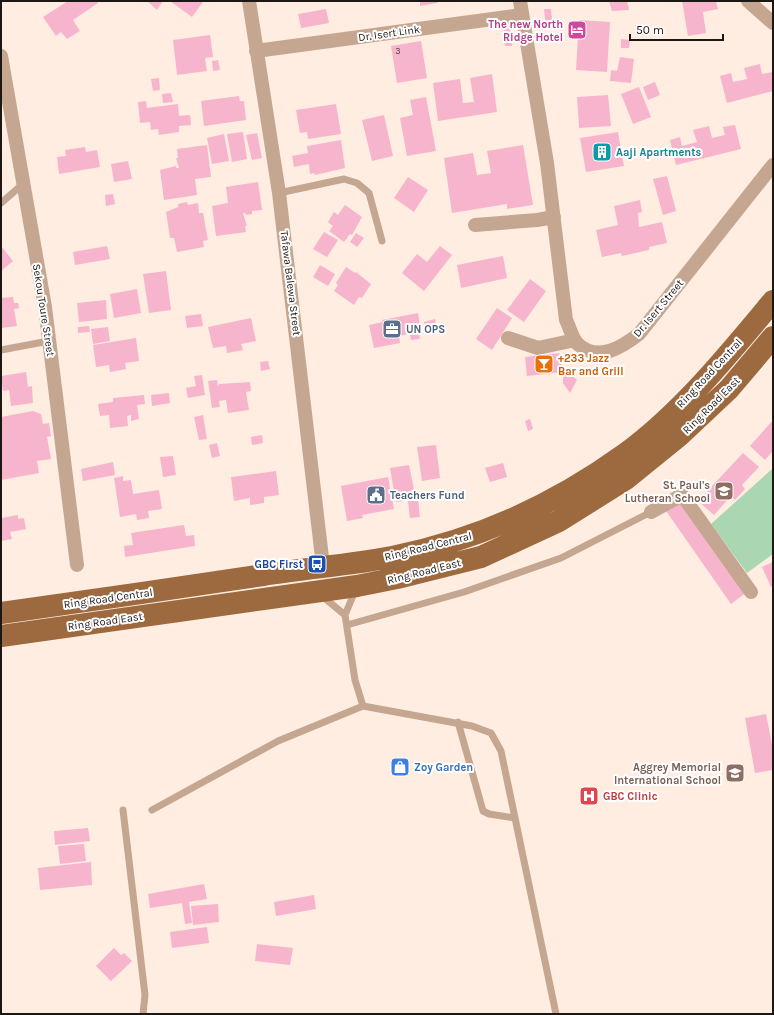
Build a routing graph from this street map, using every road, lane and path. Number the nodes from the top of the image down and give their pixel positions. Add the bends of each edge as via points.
1 (249, 1) edge
2 (748, 1) edge
3 (521, 8) edge
4 (773, 23) edge
5 (256, 51) junction
6 (1, 56) edge
7 (3, 80) edge
8 (773, 165) edge
9 (23, 184) junction
10 (279, 194) junction
11 (1, 203) edge
12 (554, 216) junction
13 (475, 225) dead end
14 (382, 241) dead end
15 (773, 301) edge
16 (773, 337) edge
17 (508, 338) dead end
18 (49, 340) junction
19 (575, 340) junction
20 (1, 350) edge
21 (651, 512) joint
22 (77, 565) dead end
23 (323, 566) junction
24 (216, 582) junction
25 (358, 586) junction
26 (316, 591) junction
27 (751, 592) dead end
28 (220, 605) junction
29 (1, 613) edge
30 (345, 615) junction
31 (347, 625) junction
32 (1, 636) edge
33 (363, 706) junction
34 (458, 722) junction
35 (123, 810) dead end
36 (152, 810) dead end
37 (515, 818) junction
38 (143, 1014) edge
39 (556, 1014) edge

1 - 5 street, Tafawa Balewa Street
2 - 4 street
3 - 5 street, Dr. Isert Link
3 - 12 street
5 - 10 street, Tafawa Balewa Street
6 - 7 street, Sekou Toure Street
7 - 9 street, Sekou Toure Street
8 - 19 street, Dr. Isert Street via 638,334 621,347 605,353 591,351
9 - 11 lane
9 - 18 street, Sekou Toure Street
10 - 14 lane via 344,179 357,183 369,193
10 - 23 street, Tafawa Balewa Street
12 - 13 street via 537,220
12 - 19 street via 566,320
15 - 23 main road, Ring Road Central via 722,362 680,406 626,453 585,481 526,514 475,535 393,557
16 - 25 main road, Ring Road East via 729,389 679,436 626,479 560,521 480,557
17 - 19 street via 538,348
18 - 20 lane
18 - 22 street, Sekou Toure Street
21 - 27 street via 682,495
21 - 31 lane via 560,558 464,592
23 - 24 main road, Ring Road Central
24 - 28 main road
24 - 29 main road, Ring Road Central
25 - 26 main road, Ring Road East
25 - 30 lane
26 - 28 main road, Ring Road East
26 - 30 lane
28 - 32 main road, Ring Road East
30 - 31 lane
31 - 33 lane via 355,680
33 - 34 lane
33 - 36 lane via 278,741
34 - 37 lane via 491,733 501,751
34 - 37 lane via 483,811
35 - 38 lane via 145,995
37 - 39 lane

